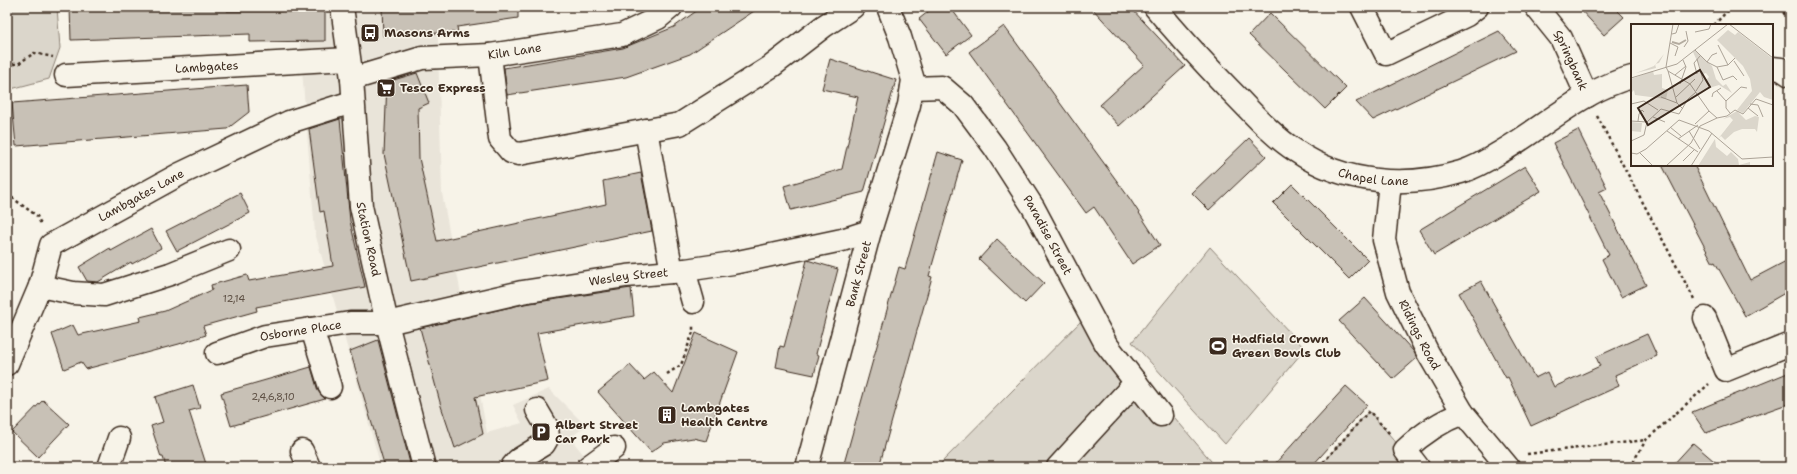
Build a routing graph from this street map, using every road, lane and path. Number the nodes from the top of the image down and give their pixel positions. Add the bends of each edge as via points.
1 (342, 7) edge
2 (671, 7) edge
3 (853, 7) edge
4 (888, 7) edge
5 (1155, 7) edge
6 (1362, 7) edge
7 (1477, 7) edge
8 (1536, 7) edge
9 (1731, 7) edge
10 (1780, 7) edge
11 (1790, 23) edge
12 (1715, 24) edge
13 (490, 55) junction
14 (7, 64) edge
15 (350, 69) junction
16 (66, 75) joint
17 (1631, 77) edge
18 (913, 84) junction
19 (1587, 96) junction
20 (352, 102) junction
21 (646, 130) junction
22 (1390, 182) junction
23 (8, 194) edge
24 (870, 231) junction
25 (51, 245) junction
26 (229, 250) dead end
27 (678, 271) junction
28 (40, 286) junction
29 (693, 302) joint
30 (1705, 318) joint
31 (387, 323) junction
32 (312, 329) junction
33 (1790, 344) edge
34 (217, 353) dead end
35 (7, 364) edge
36 (1726, 370) junction
37 (667, 374) dead end
38 (1136, 382) junction
39 (330, 387) dead end
40 (537, 410) dead end
41 (1463, 413) junction
42 (1161, 415) dead end
43 (119, 438) dead end
44 (1646, 440) junction
45 (614, 448) dead end
46 (1412, 458) edge
47 (1504, 462) edge
48 (109, 467) edge
49 (424, 467) edge
50 (512, 467) edge
51 (588, 467) edge
52 (807, 467) edge
53 (1058, 467) edge
54 (1319, 467) edge
55 (1630, 467) edge

1 - 15 street, Station Road
2 - 13 street, Kiln Lane via 658,18 622,35
3 - 21 street via 772,66 680,124
4 - 18 street via 900,37
5 - 22 street, Chapel Lane via 1184,43 1273,134 1296,152 1325,167 1354,176
6 - 7 street via 1386,54 1467,15
8 - 19 street, Springbank via 1561,38
9 - 12 path
10 - 11 path
13 - 15 street, Kiln Lane via 422,58
13 - 21 street via 500,139 511,152 519,154
14 - 16 path via 18,64 34,53 43,54 60,59
15 - 16 street, Lambgates
15 - 20 street, Station Road
17 - 19 street, Chapel Lane
18 - 24 street, Bank Street
18 - 38 street, Paradise Street via 942,87 963,105 995,148 1032,207 1106,344
19 - 22 street, Chapel Lane via 1499,153 1462,171 1426,179
19 - 30 path
20 - 25 street, Lambgates Lane via 289,122 180,174
20 - 31 street, Station Road via 361,206
21 - 27 street
22 - 41 street, Ridings Road via 1384,240 1398,292 1428,353
23 - 25 path via 36,216
24 - 27 street, Wesley Street via 834,242 733,263
24 - 52 street, Bank Street
25 - 28 street
26 - 28 street via 170,274 104,296 73,294
27 - 29 street
27 - 31 street, Wesley Street via 522,292
28 - 35 street
29 - 37 path via 693,332 681,365
30 - 36 street
31 - 32 street, Osborne Place via 350,323
31 - 49 street, Station Road
32 - 34 street, Osborne Place via 265,336
32 - 39 street
33 - 36 street
36 - 44 path
38 - 42 street, Paradise Street
38 - 53 street
40 - 50 street via 547,427 548,437 544,444 518,460
41 - 46 street via 1444,419 1416,440
41 - 47 street, Ridings Road
43 - 48 street
44 - 47 path
44 - 55 path
45 - 51 street
46 - 54 path via 1369,412

